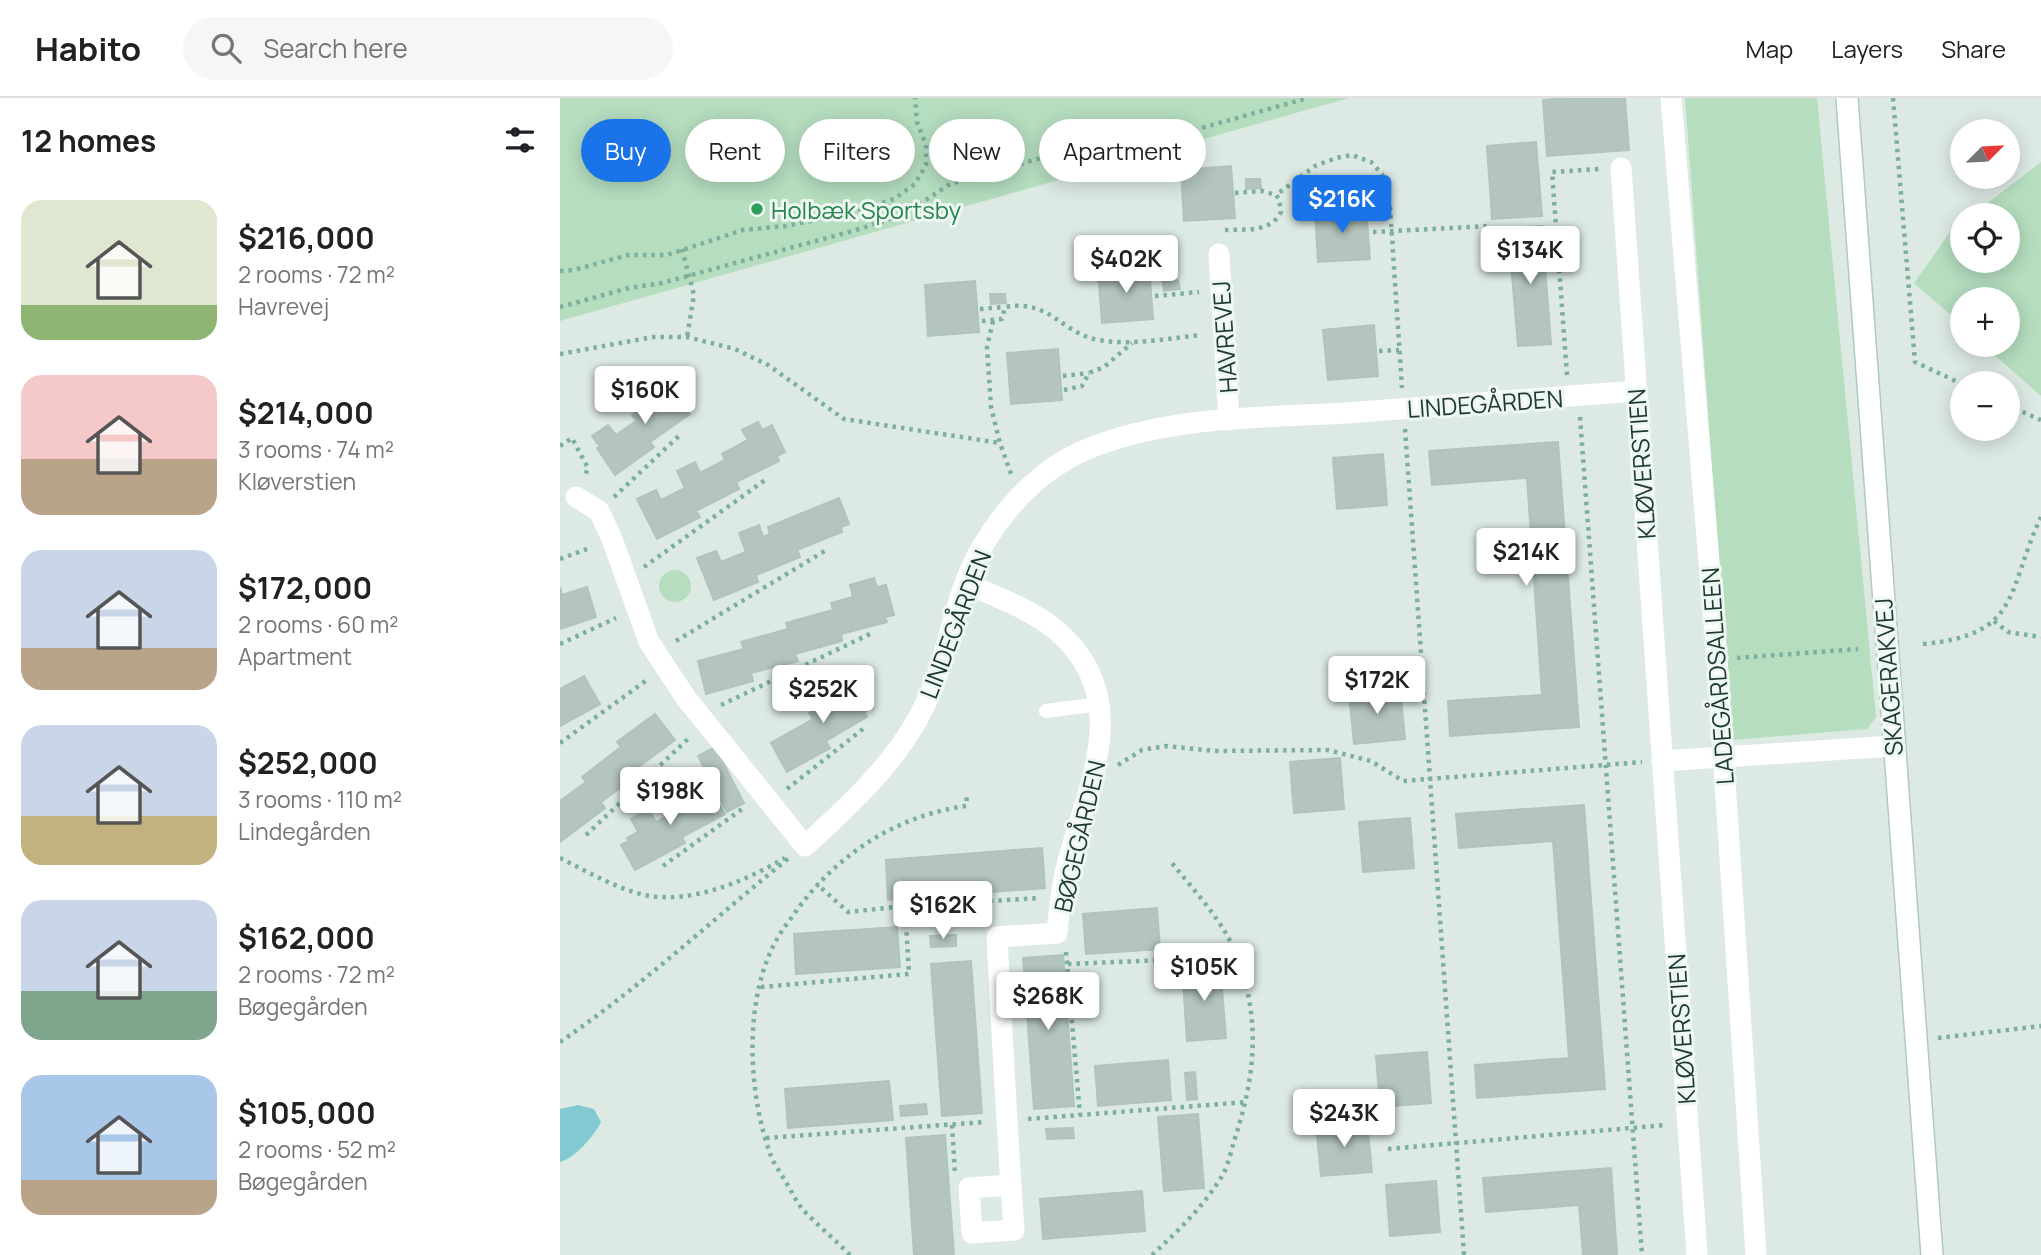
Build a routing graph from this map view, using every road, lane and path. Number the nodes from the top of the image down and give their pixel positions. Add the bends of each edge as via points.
1 (915, 98) edge
2 (1308, 98) edge
3 (1671, 98) edge
4 (1846, 98) edge
5 (1893, 98) edge
6 (1620, 168) joint
7 (1235, 193) dead end
8 (1276, 195) junction
9 (1490, 226) dead end
10 (1391, 231) junction
11 (1373, 232) dead end
12 (682, 248) junction
13 (1219, 254) joint
14 (560, 271) edge
15 (691, 275) junction
16 (1221, 290) junction
17 (1155, 296) dead end
18 (560, 307) edge
19 (1005, 307) junction
20 (980, 310) dead end
21 (982, 321) dead end
22 (993, 321) junction
23 (1224, 332) junction
24 (687, 337) junction
25 (1133, 342) junction
26 (1399, 350) junction
27 (1379, 351) dead end
28 (560, 354) edge
29 (1089, 373) junction
30 (1063, 376) dead end
31 (1950, 378) edge
32 (1064, 390) dead end
33 (1636, 391) junction
34 (1574, 396) junction
35 (1403, 409) junction
36 (2020, 411) edge
37 (2041, 420) edge
38 (1229, 421) junction
39 (682, 433) dead end
40 (1000, 443) junction
41 (560, 446) edge
42 (768, 478) dead end
43 (1021, 493) junction
44 (576, 497) joint
45 (599, 511) junction
46 (2041, 517) edge
47 (612, 539) junction
48 (828, 549) dead end
49 (560, 559) edge
50 (627, 579) junction
51 (966, 583) junction
52 (637, 608) junction
53 (1994, 621) junction
54 (872, 634) dead end
55 (2041, 636) edge
56 (560, 644) edge
57 (1923, 644) dead end
58 (1858, 649) dead end
59 (1717, 659) junction
60 (661, 660) junction
61 (1099, 704) junction
62 (1046, 711) dead end
63 (703, 719) junction
64 (863, 729) dead end
65 (560, 743) edge
66 (1893, 746) junction
67 (1723, 756) junction
68 (1662, 761) junction
69 (1097, 763) junction
70 (1606, 765) junction
71 (1430, 779) junction
72 (967, 794) dead end
73 (767, 798) junction
74 (586, 835) dead end
75 (805, 846) junction
76 (560, 858) edge
77 (1172, 863) dead end
78 (663, 866) dead end
79 (817, 884) junction
80 (1060, 897) junction
81 (905, 906) junction
82 (1057, 933) junction
83 (1238, 957) junction
84 (1068, 964) junction
85 (761, 986) junction
86 (2041, 1026) edge
87 (1915, 1040) junction
88 (560, 1042) edge
89 (1247, 1102) junction
90 (1080, 1115) junction
91 (1006, 1121) junction
92 (1688, 1123) junction
93 (1632, 1128) junction
94 (766, 1138) junction
95 (1456, 1142) junction
96 (1388, 1149) dead end
97 (1011, 1185) dead end
98 (850, 1255) edge
99 (1152, 1255) edge
100 (1464, 1255) edge
101 (1642, 1255) edge
102 (1697, 1255) edge
103 (1756, 1255) edge
104 (1932, 1255) edge

1 - 12 path via 926,165 905,193 859,211 744,230
2 - 15 path via 1180,134 1107,139 973,177 950,184 905,214
3 - 59 street, LADEGÅRDSALLEEN
4 - 66 street, SKAGERAKVEJ
5 - 31 path via 1915,362
6 - 33 street, KLØVERSTIEN
6 - 34 path via 1552,172
7 - 8 path
8 - 10 path via 1320,163 1352,155 1371,162 1382,174
8 - 13 path via 1281,209 1275,222 1261,228 1222,230
9 - 10 path
10 - 11 path
10 - 26 path
12 - 14 path
12 - 15 path
13 - 16 street, HAVREVEJ
15 - 18 path
15 - 24 path via 694,295
16 - 17 path
16 - 23 street, HAVREVEJ
19 - 20 path
19 - 22 path via 1002,319
19 - 25 path via 1035,307 1084,335
21 - 22 path
22 - 40 path via 987,347
23 - 25 path
23 - 38 street, HAVREVEJ
24 - 28 path via 653,337
24 - 40 path via 735,349 768,365 844,419
25 - 29 path via 1104,367
26 - 27 path
26 - 35 path
29 - 30 path
29 - 32 path via 1082,386
33 - 34 street, LINDEGÅRDEN
33 - 68 street, KLØVERSTIEN
34 - 35 street, LINDEGÅRDEN
34 - 70 path
35 - 38 street, LINDEGÅRDEN
35 - 71 path
36 - 37 path
38 - 43 street, LINDEGÅRDEN via 1116,438 1070,458
39 - 45 path
40 - 43 path
41 - 44 path via 572,438 588,468
42 - 50 path
43 - 51 street, LINDEGÅRDEN via 991,532
44 - 45 street
45 - 47 street
46 - 53 path via 2008,605
47 - 49 path
47 - 50 street
48 - 60 path
50 - 52 street
51 - 61 street, BØGEGÅRDEN via 1054,629 1086,664
51 - 75 street, LINDEGÅRDEN via 934,686 906,737 854,802
52 - 56 path
52 - 60 street
53 - 55 path via 2008,632
53 - 57 path via 1966,638
54 - 63 path
58 - 59 path
59 - 67 street, LADEGÅRDSALLEEN
60 - 63 street
60 - 65 path
61 - 62 lane
61 - 69 street, BØGEGÅRDEN via 1102,727
63 - 73 street
63 - 74 path
64 - 73 path
66 - 67 street
66 - 87 street, SKAGERAKVEJ
67 - 68 street
67 - 103 street, LADEGÅRDSALLEEN
68 - 70 path
68 - 92 street, KLØVERSTIEN
69 - 71 path via 1113,767 1142,750 1166,746 1215,751 1328,750 1371,761 1403,781
69 - 80 street, BØGEGÅRDEN
70 - 71 path
70 - 93 path
71 - 95 path
72 - 79 path via 966,806 906,821 862,845
73 - 75 street
73 - 78 path
75 - 76 path via 723,887 663,897 628,889
75 - 88 path
77 - 83 path
79 - 81 path via 848,912
79 - 85 path via 776,940
80 - 81 path
80 - 82 street, BØGEGÅRDEN
81 - 85 path via 909,974
82 - 84 path
82 - 91 street, BØGEGÅRDEN via 997,937
83 - 84 path
83 - 89 path via 1250,1002 1254,1051
84 - 90 path
85 - 94 path via 752,1026 757,1106
86 - 87 path
87 - 104 street, SKAGERAKVEJ
89 - 90 path
89 - 99 path via 1223,1174 1189,1220
90 - 91 path
91 - 94 path
91 - 97 street, BØGEGÅRDEN
92 - 93 path
92 - 102 street, KLØVERSTIEN
93 - 95 path
93 - 101 path
94 - 98 path via 772,1158 803,1209
95 - 96 path
95 - 100 path

